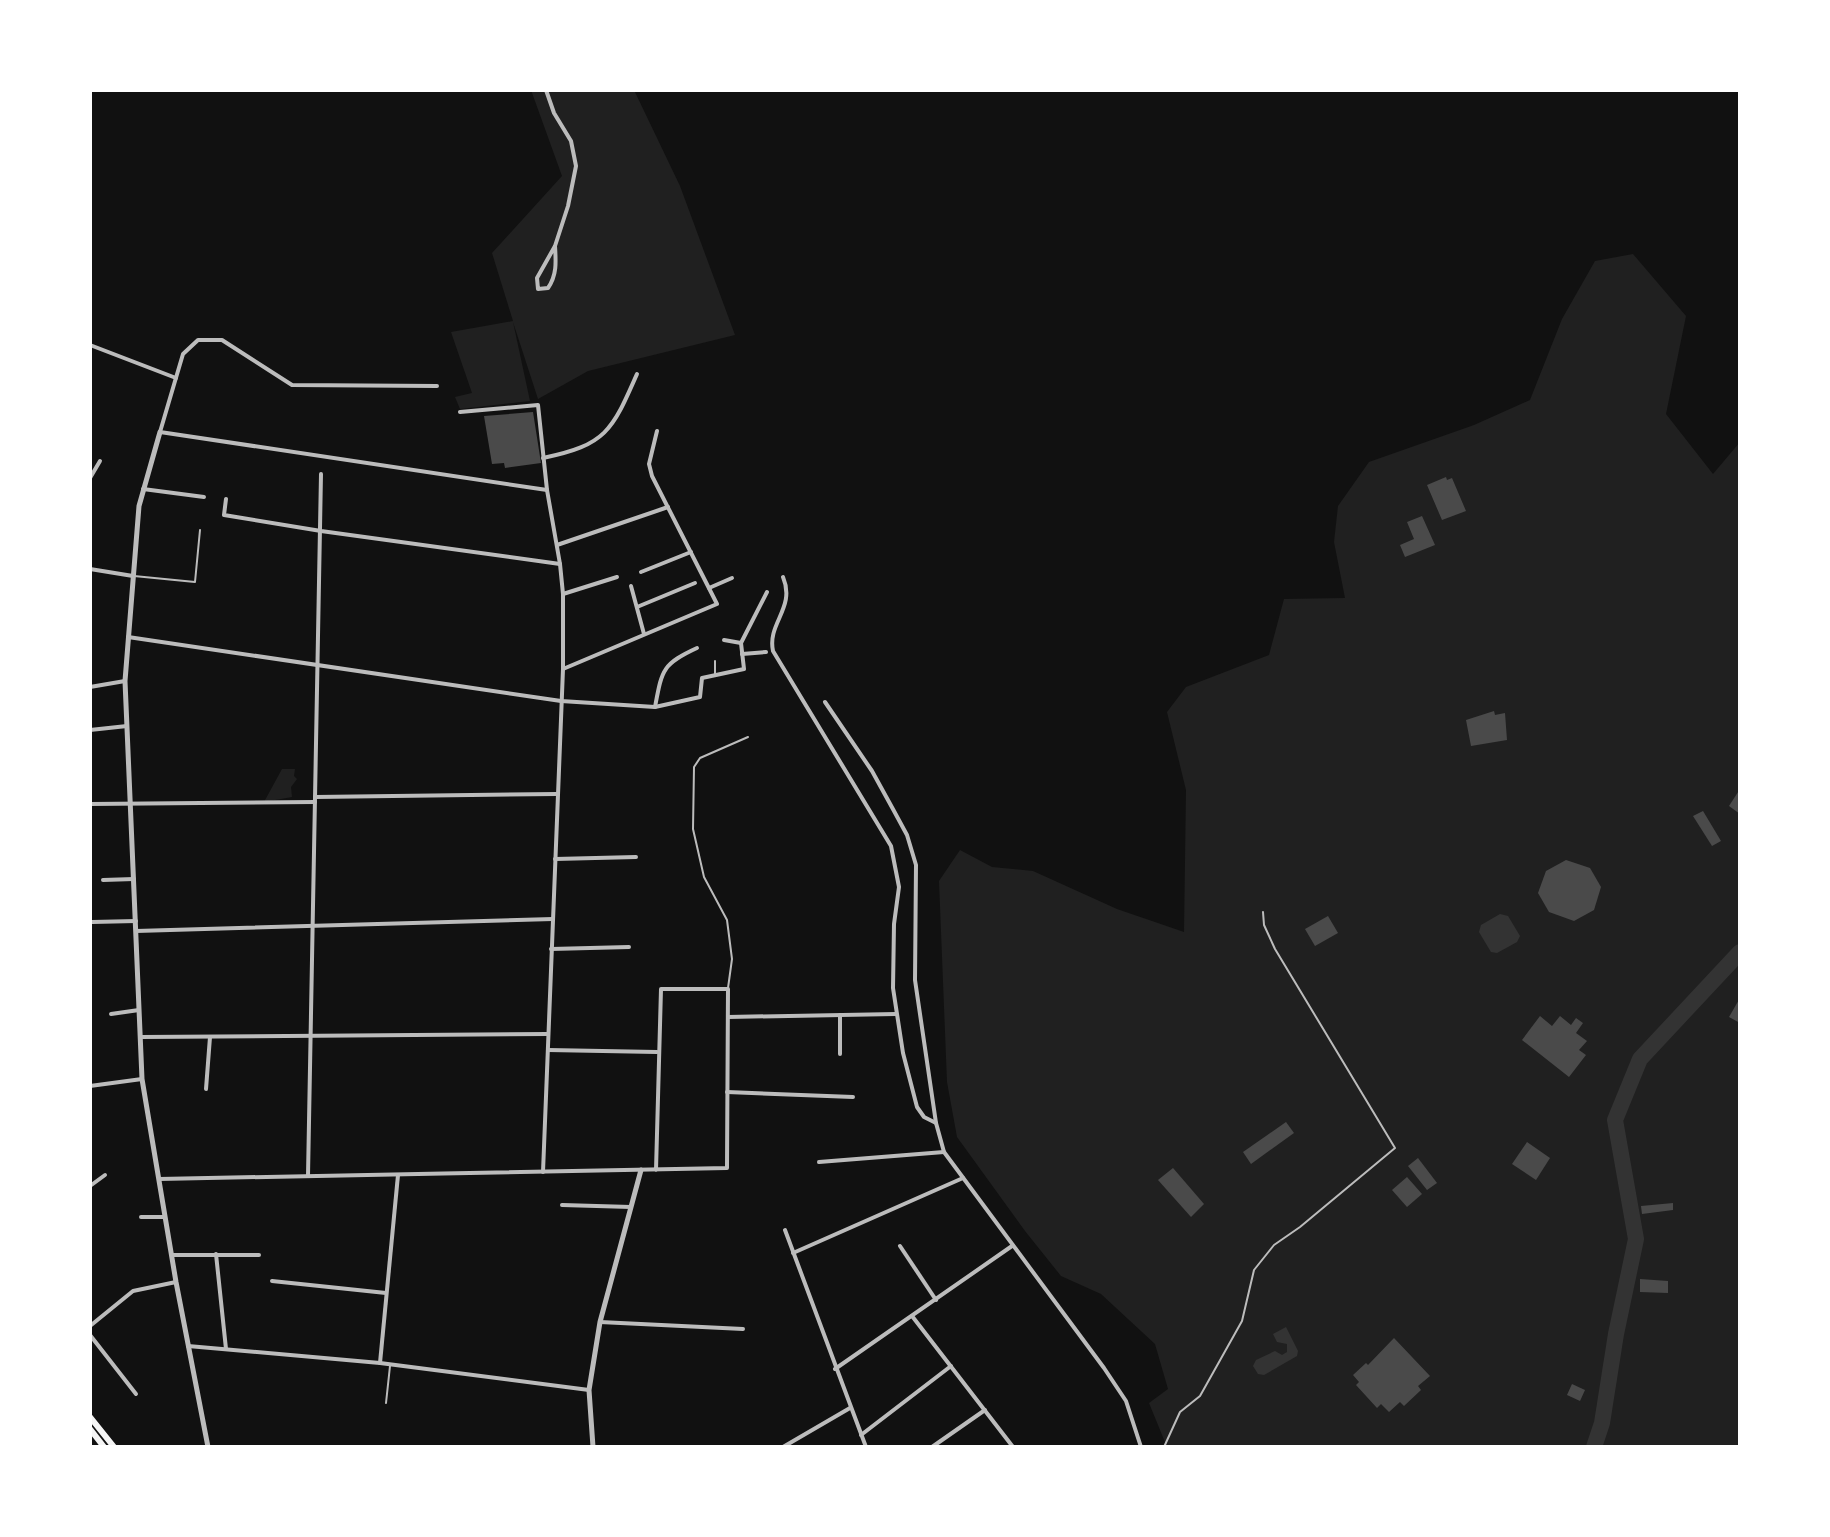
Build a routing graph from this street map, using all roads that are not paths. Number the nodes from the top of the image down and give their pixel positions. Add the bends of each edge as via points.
1 (546, 90) edge
2 (555, 246) junction
3 (90, 345) edge
4 (637, 374) dead end
5 (176, 378) junction
6 (437, 386) dead end
7 (460, 412) dead end
8 (657, 431) dead end
9 (160, 432) junction
10 (543, 458) junction
11 (100, 461) dead end
12 (321, 474) dead end
13 (90, 478) edge
14 (143, 489) junction
15 (547, 490) junction
16 (204, 497) dead end
17 (226, 499) dead end
18 (668, 507) junction
19 (200, 530) dead end
20 (321, 531) junction
21 (557, 545) junction
22 (691, 552) junction
23 (560, 564) junction
24 (90, 569) edge
25 (641, 572) dead end
26 (133, 576) junction
27 (617, 577) dead end
28 (783, 577) dead end
29 (732, 578) dead end
30 (695, 583) dead end
31 (631, 586) dead end
32 (709, 588) junction
33 (767, 592) dead end
34 (563, 594) junction
35 (637, 607) junction
36 (644, 634) junction
37 (128, 637) junction
38 (724, 640) dead end
39 (741, 643) junction
40 (697, 648) dead end
41 (766, 652) dead end
42 (742, 654) junction
43 (715, 661) dead end
44 (318, 665) junction
45 (563, 669) junction
46 (715, 674) junction
47 (125, 681) junction
48 (90, 687) edge
49 (561, 701) junction
50 (825, 702) dead end
51 (655, 707) junction
52 (127, 726) junction
53 (90, 730) edge
54 (748, 737) dead end
55 (558, 794) junction
56 (315, 800) junction
57 (90, 804) edge
58 (130, 805) junction
59 (636, 857) dead end
60 (555, 859) junction
61 (134, 879) junction
62 (103, 880) dead end
63 (1263, 912) dead end
64 (553, 919) junction
65 (136, 921) junction
66 (92, 922) edge
67 (313, 926) junction
68 (136, 931) junction
69 (629, 947) dead end
70 (551, 949) junction
71 (728, 989) junction
72 (139, 1010) junction
73 (111, 1014) dead end
74 (896, 1014) junction
75 (840, 1015) junction
76 (728, 1017) junction
77 (548, 1034) junction
78 (311, 1036) junction
79 (141, 1037) junction
80 (210, 1037) junction
81 (548, 1050) junction
82 (657, 1052) junction
83 (840, 1054) dead end
84 (142, 1079) junction
85 (90, 1086) edge
86 (206, 1089) dead end
87 (727, 1092) junction
88 (853, 1097) dead end
89 (936, 1123) junction
90 (944, 1152) junction
91 (819, 1162) dead end
92 (641, 1170) junction
93 (656, 1170) junction
94 (543, 1172) junction
95 (398, 1174) junction
96 (105, 1175) dead end
97 (308, 1176) junction
98 (963, 1178) junction
99 (159, 1179) junction
100 (90, 1186) edge
101 (562, 1205) dead end
102 (631, 1207) junction
103 (141, 1217) dead end
104 (165, 1217) junction
105 (785, 1230) dead end
106 (900, 1246) dead end
107 (1012, 1246) junction
108 (793, 1253) junction
109 (216, 1254) junction
110 (172, 1255) junction
111 (259, 1255) dead end
112 (272, 1281) dead end
113 (176, 1282) junction
114 (386, 1293) junction
115 (936, 1300) junction
116 (912, 1316) junction
117 (600, 1322) junction
118 (90, 1326) edge
119 (743, 1329) dead end
120 (90, 1335) edge
121 (188, 1346) junction
122 (226, 1349) junction
123 (380, 1363) junction
124 (390, 1365) junction
125 (951, 1366) junction
126 (835, 1369) junction
127 (589, 1390) junction
128 (136, 1394) dead end
129 (386, 1403) dead end
130 (850, 1408) junction
131 (985, 1410) junction
132 (90, 1417) edge
133 (90, 1429) edge
134 (861, 1435) junction
135 (104, 1447) edge
136 (114, 1447) edge
137 (208, 1447) edge
138 (593, 1447) edge
139 (783, 1447) edge
140 (866, 1447) edge
141 (932, 1447) edge
142 (1013, 1447) edge
143 (1141, 1447) edge
144 (1164, 1447) edge

1 - 2 street via 571,141 576,166
2 - 2 street via 552,282 538,289 537,278
3 - 5 street
4 - 10 street via 606,432 591,445
5 - 6 street via 184,352 198,340 222,340 292,385
5 - 9 street
7 - 10 street via 538,405
8 - 18 street via 649,464
9 - 14 street
9 - 15 street
10 - 15 street
11 - 13 street
12 - 20 street
14 - 16 street
14 - 26 street
15 - 21 street
17 - 20 street via 224,515
18 - 21 street
18 - 22 street
19 - 26 lane via 195,582
20 - 23 street
20 - 44 street
21 - 23 street
22 - 25 street
22 - 32 street
23 - 34 street
24 - 26 street
26 - 37 street
27 - 34 street
28 - 74 street via 787,598 771,644 779,665 891,846 899,887 894,924
29 - 32 street
30 - 35 street
31 - 35 street
32 - 36 street via 717,604
33 - 39 street
34 - 45 street
35 - 36 street
36 - 45 street
37 - 44 street
37 - 47 street
38 - 39 street
39 - 42 street
40 - 51 street via 665,666
41 - 42 street
42 - 46 street via 744,669
43 - 46 lane
44 - 49 street
44 - 56 street
45 - 49 street
46 - 51 street via 702,678 700,697
47 - 48 street
47 - 52 street
49 - 51 street
49 - 55 street
50 - 89 street via 872,771 907,835 916,865 915,980
52 - 53 street
52 - 58 street
54 - 71 lane via 700,758 694,767 693,829 704,877 727,920 732,959
55 - 56 street
55 - 60 street
56 - 58 street
56 - 67 street
57 - 58 street
58 - 61 street
59 - 60 street
60 - 64 street
61 - 62 street
61 - 65 street
63 - 144 lane via 1275,949 1395,1148 1274,1245 1254,1270 1242,1321 1200,1396 1180,1412
64 - 67 street
64 - 70 street
65 - 66 street
65 - 68 street
67 - 68 street
67 - 78 street
68 - 72 street
69 - 70 street
70 - 77 street
71 - 76 street
71 - 82 street via 661,989
72 - 73 street
72 - 79 street
74 - 75 street
74 - 89 street via 917,1107
75 - 76 street
75 - 83 street
76 - 87 street
77 - 78 street
77 - 81 street
78 - 80 street
78 - 97 street
79 - 80 street
79 - 84 street
80 - 86 street
81 - 82 street
81 - 94 street
82 - 93 street
84 - 85 street
84 - 99 street
87 - 88 street
87 - 93 street via 727,1168
89 - 90 street
90 - 91 street
90 - 98 street
92 - 93 street
92 - 94 street
92 - 102 street
94 - 95 street
95 - 97 street
95 - 114 street
96 - 100 street
97 - 99 street
98 - 107 street
98 - 108 street
99 - 104 street
101 - 102 street
102 - 117 street
103 - 104 street
104 - 110 street
105 - 108 street
106 - 115 street
107 - 115 street
107 - 143 street via 1126,1401
108 - 126 street
109 - 110 street
109 - 111 street
109 - 122 street
110 - 113 street
112 - 114 street
113 - 118 street via 133,1291
113 - 121 street
114 - 123 street
115 - 116 street
116 - 125 street
116 - 126 street
117 - 119 street
117 - 127 street
120 - 128 street
121 - 122 street
121 - 137 street
122 - 123 street
123 - 124 street
124 - 127 street
124 - 129 lane
125 - 131 street
125 - 134 street
126 - 130 street
127 - 138 street
130 - 134 street
130 - 139 street
131 - 141 street
131 - 142 street
132 - 136 main road
133 - 135 main road
134 - 140 street

